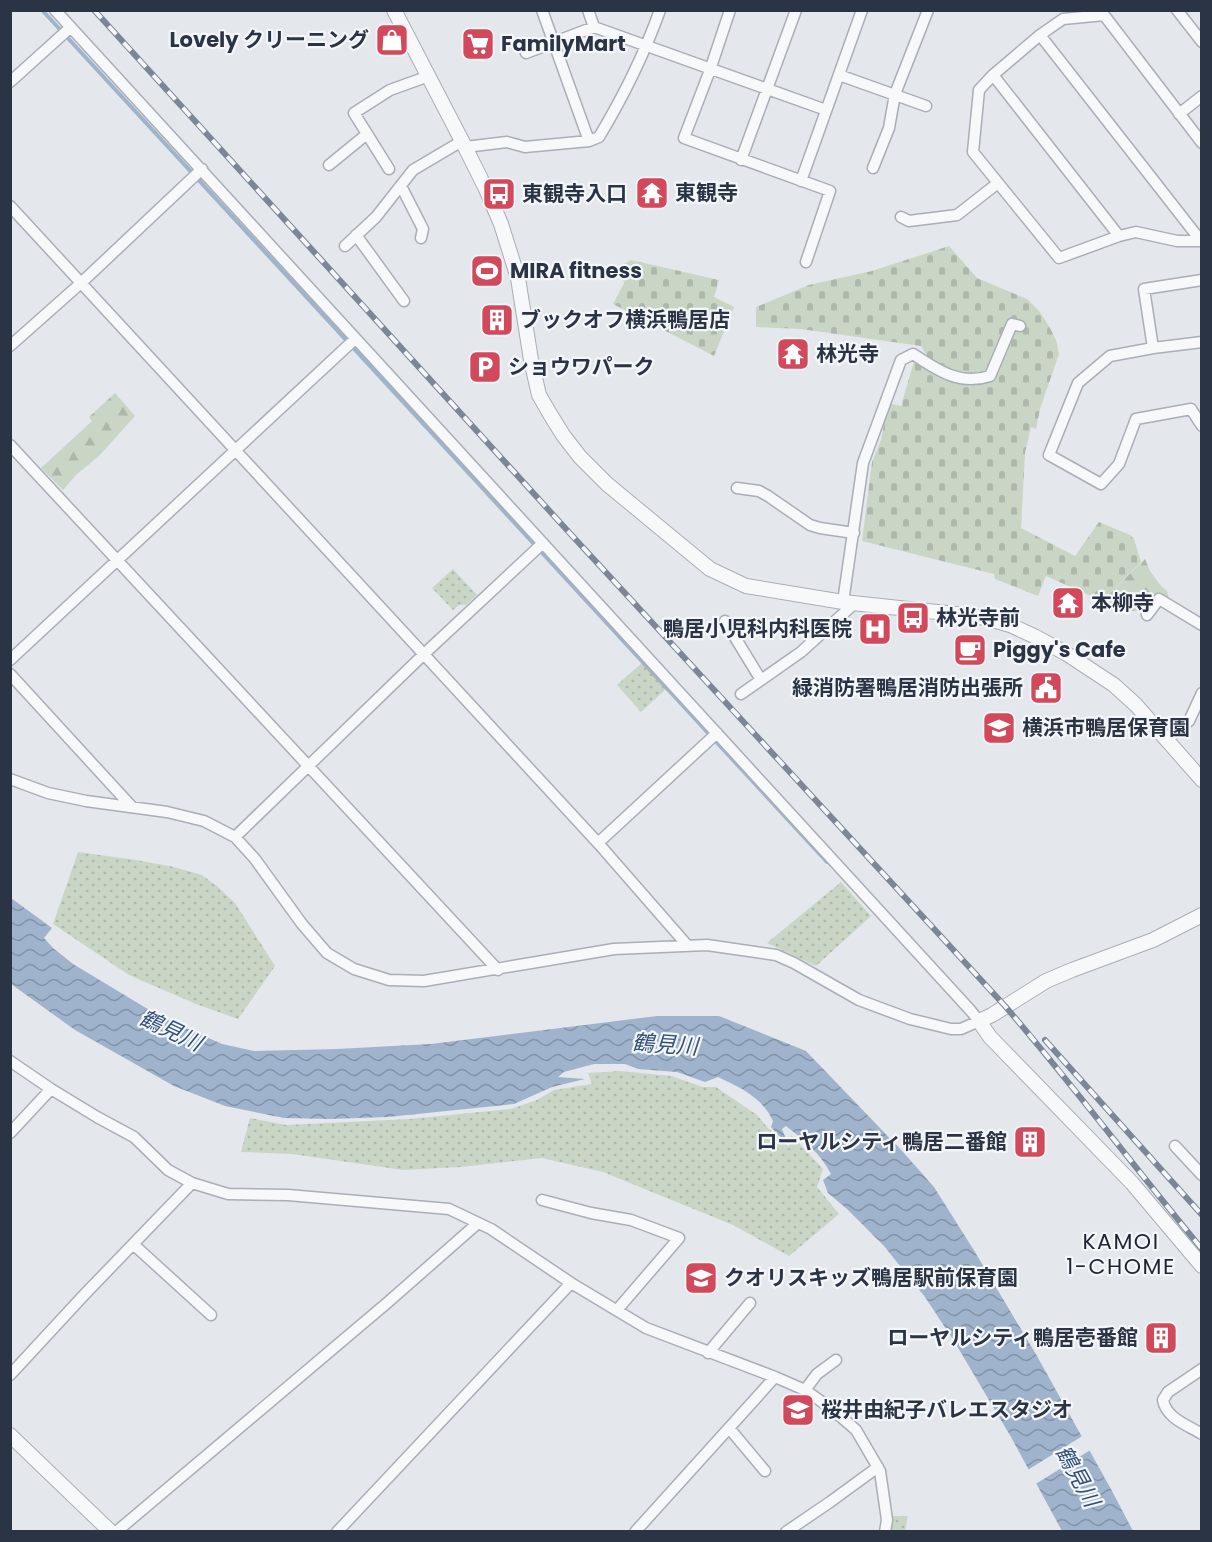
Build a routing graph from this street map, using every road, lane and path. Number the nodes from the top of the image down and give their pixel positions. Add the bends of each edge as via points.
1 (55, 10) edge
2 (394, 10) edge
3 (542, 10) edge
4 (588, 10) edge
5 (660, 10) edge
6 (730, 10) edge
7 (796, 10) edge
8 (862, 10) edge
9 (928, 10) edge
10 (1177, 10) edge
11 (594, 27) junction
12 (66, 31) junction
13 (1040, 35) junction
14 (554, 41) junction
15 (1202, 42) edge
16 (647, 46) junction
17 (526, 52) dead end
18 (710, 70) junction
19 (839, 75) junction
20 (993, 75) junction
21 (429, 76) junction
22 (10, 82) edge
23 (768, 90) junction
24 (895, 94) junction
25 (1202, 96) edge
26 (926, 106) dead end
27 (826, 110) junction
28 (1179, 114) junction
29 (368, 134) junction
30 (589, 141) junction
31 (1202, 143) edge
32 (464, 144) junction
33 (741, 160) junction
34 (329, 165) dead end
35 (873, 168) dead end
36 (389, 169) dead end
37 (197, 173) junction
38 (801, 181) junction
39 (998, 183) junction
40 (400, 186) junction
41 (10, 206) edge
42 (901, 217) dead end
43 (356, 236) junction
44 (1119, 236) junction
45 (421, 238) dead end
46 (1201, 241) edge
47 (345, 246) dead end
48 (806, 261) dead end
49 (1202, 280) edge
50 (81, 283) junction
51 (404, 301) dead end
52 (1020, 326) dead end
53 (1202, 342) edge
54 (352, 343) junction
55 (10, 346) edge
56 (1153, 348) junction
57 (1202, 426) edge
58 (10, 445) edge
59 (236, 450) junction
60 (737, 488) dead end
61 (854, 532) junction
62 (539, 546) junction
63 (117, 561) junction
64 (849, 602) junction
65 (1147, 615) dead end
66 (725, 621) dead end
67 (1202, 625) edge
68 (423, 655) junction
69 (10, 660) edge
70 (10, 674) edge
71 (761, 680) junction
72 (1202, 693) edge
73 (741, 694) dead end
74 (714, 736) junction
75 (1166, 740) junction
76 (308, 765) junction
77 (10, 779) edge
78 (1202, 780) edge
79 (132, 807) junction
80 (235, 837) junction
81 (598, 843) junction
82 (1202, 915) edge
83 (687, 945) junction
84 (498, 970) junction
85 (979, 1021) junction
86 (10, 1061) edge
87 (51, 1089) junction
88 (10, 1133) edge
89 (1175, 1146) dead end
90 (1202, 1175) edge
91 (192, 1183) junction
92 (542, 1200) dead end
93 (478, 1223) junction
94 (133, 1244) junction
95 (1202, 1266) edge
96 (571, 1283) junction
97 (750, 1303) dead end
98 (617, 1310) junction
99 (211, 1315) dead end
100 (708, 1353) junction
101 (836, 1360) dead end
102 (1202, 1370) edge
103 (10, 1375) edge
104 (775, 1377) junction
105 (805, 1390) junction
106 (729, 1428) junction
107 (1202, 1434) edge
108 (10, 1436) edge
109 (878, 1467) junction
110 (765, 1471) dead end
111 (111, 1532) edge
112 (116, 1532) edge
113 (337, 1532) edge
114 (635, 1532) edge
115 (786, 1532) edge
116 (885, 1532) edge

1 - 12 street
2 - 21 street
3 - 14 street
4 - 11 street
5 - 16 street
6 - 18 street
7 - 23 street
8 - 19 street
9 - 24 street
10 - 15 street
11 - 14 street
11 - 16 street
12 - 22 street
12 - 37 street
13 - 20 street
13 - 28 street via 1063,19 1104,15
13 - 46 street
14 - 17 street
14 - 30 street
16 - 18 street
16 - 30 street via 599,137
18 - 23 street
18 - 33 street via 684,138
19 - 24 street
19 - 27 street
20 - 39 street via 979,90 973,152
20 - 44 street
21 - 29 street via 390,90 354,113
21 - 32 street
23 - 27 street
23 - 33 street
24 - 26 street
24 - 35 street via 889,128
25 - 28 street
27 - 38 street
28 - 31 street
29 - 34 street
29 - 36 street
30 - 32 street via 525,147 507,142
32 - 40 street via 413,170
32 - 64 street via 501,224 518,278 540,395 580,457 710,569 746,586
33 - 38 street
37 - 50 street
37 - 54 street
38 - 48 street via 830,191
39 - 42 street via 957,215 909,221
39 - 44 street via 1059,258
40 - 43 street
40 - 45 street via 423,229
41 - 50 street
43 - 47 street
43 - 51 street
44 - 46 street via 1136,232 1177,241
49 - 56 street via 1144,289
50 - 55 street
50 - 59 street
52 - 61 street via 1012,324 990,376 978,380 950,376 913,354 901,360 863,463
53 - 56 street
54 - 59 street
54 - 62 street
56 - 57 street via 1110,356 1078,383 1049,455 1101,484 1119,464 1136,419 1191,409
58 - 63 street
59 - 63 street
59 - 68 street
60 - 61 street via 759,491 810,525
61 - 64 street
62 - 68 street
62 - 74 street
63 - 69 street
63 - 76 street
64 - 71 street via 801,652
64 - 75 street via 986,618 1010,625 1114,684
65 - 67 street via 1158,599
66 - 71 street
68 - 76 street
68 - 81 street
70 - 79 street
71 - 73 street
72 - 75 street via 1189,721
74 - 81 street
74 - 85 street
75 - 78 street
76 - 80 street
76 - 84 street
77 - 79 street via 48,793
79 - 80 street via 204,821
80 - 84 street via 327,953 354,969 389,980 424,981
81 - 83 street
82 - 85 street via 1153,940 1046,981
83 - 84 street via 614,949
83 - 85 street via 776,955 859,1000 940,1027 961,1029
85 - 95 street via 1132,1183
86 - 87 street
87 - 88 street
87 - 91 street via 134,1137 168,1170
89 - 90 street
91 - 93 street via 228,1194 288,1195 449,1209
91 - 94 street
92 - 98 street via 631,1220 680,1238
93 - 96 street
93 - 112 street
94 - 99 street
94 - 103 street
96 - 98 street
96 - 113 street
97 - 100 street
98 - 100 street via 646,1328
100 - 104 street
101 - 105 street via 817,1374
102 - 107 street via 1168,1392 1163,1400 1169,1414
104 - 105 street
104 - 106 street
105 - 109 street via 832,1408 855,1431
106 - 110 street
106 - 114 street
108 - 111 street
109 - 115 street
109 - 116 street via 887,1520

